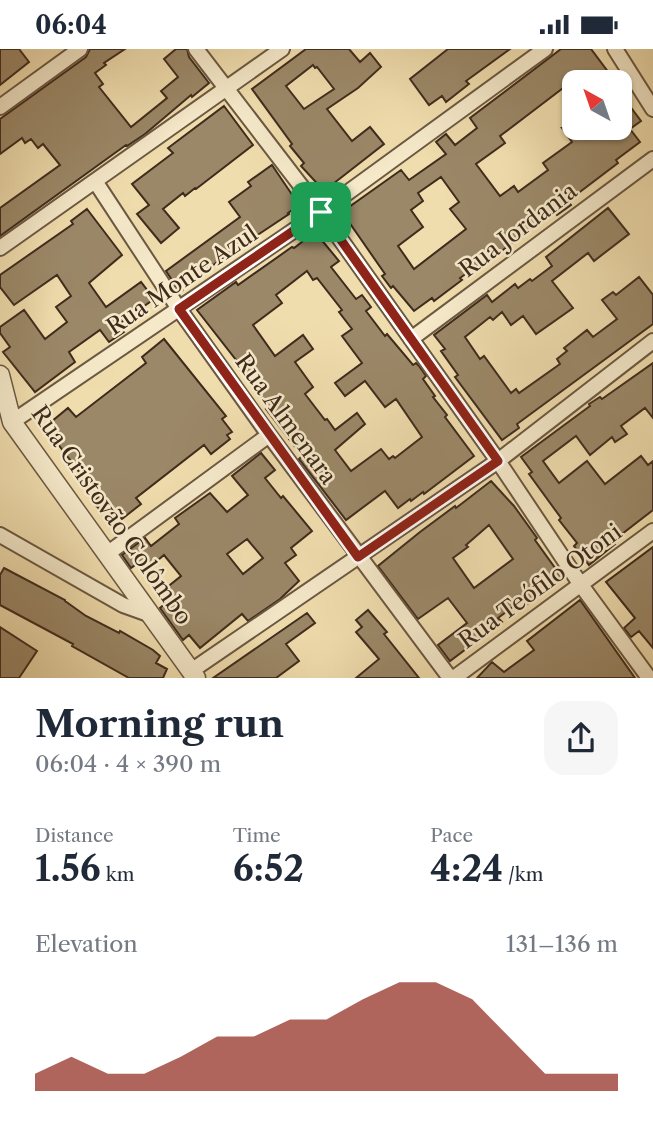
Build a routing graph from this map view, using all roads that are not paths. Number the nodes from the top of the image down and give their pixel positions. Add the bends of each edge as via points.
1 (80, 49) edge
2 (196, 49) edge
3 (282, 49) edge
4 (545, 49) edge
5 (615, 49) edge
6 (226, 89) junction
7 (0, 107) edge
8 (653, 109) edge
9 (653, 159) edge
10 (95, 181) junction
11 (321, 212) junction
12 (0, 248) edge
13 (179, 309) junction
14 (411, 338) junction
15 (653, 341) edge
16 (0, 375) edge
17 (12, 422) junction
18 (269, 435) junction
19 (498, 461) junction
20 (653, 531) edge
21 (0, 535) edge
22 (107, 554) junction
23 (358, 557) junction
24 (581, 585) junction
25 (151, 615) junction
26 (193, 674) edge
27 (452, 678) edge
28 (649, 678) edge

1 - 7 street
2 - 6 street
3 - 6 street
4 - 11 street, Rua Monte Azul
5 - 8 street
6 - 10 street
6 - 11 street
9 - 14 street, Rua Jordania
10 - 12 street
10 - 13 street, Rua Almenara
11 - 13 street, Rua Monte Azul
11 - 14 street
13 - 17 street, Rua Monte Azul
13 - 18 street, Rua Almenara
14 - 19 street
15 - 19 street
16 - 17 street, Rua Cristovão Colômbo
17 - 22 street, Rua Cristovão Colômbo
18 - 22 street
18 - 23 street, Rua Almenara
19 - 23 street
19 - 24 street
20 - 24 street, Rua Teófilo Otoni
21 - 25 street via 123,605
22 - 25 street, Rua Cristovão Colômbo
23 - 26 street
23 - 27 street, Rua Almenara
24 - 27 street, Rua Teófilo Otoni
24 - 28 street
25 - 26 street, Rua Cristovão Colômbo

